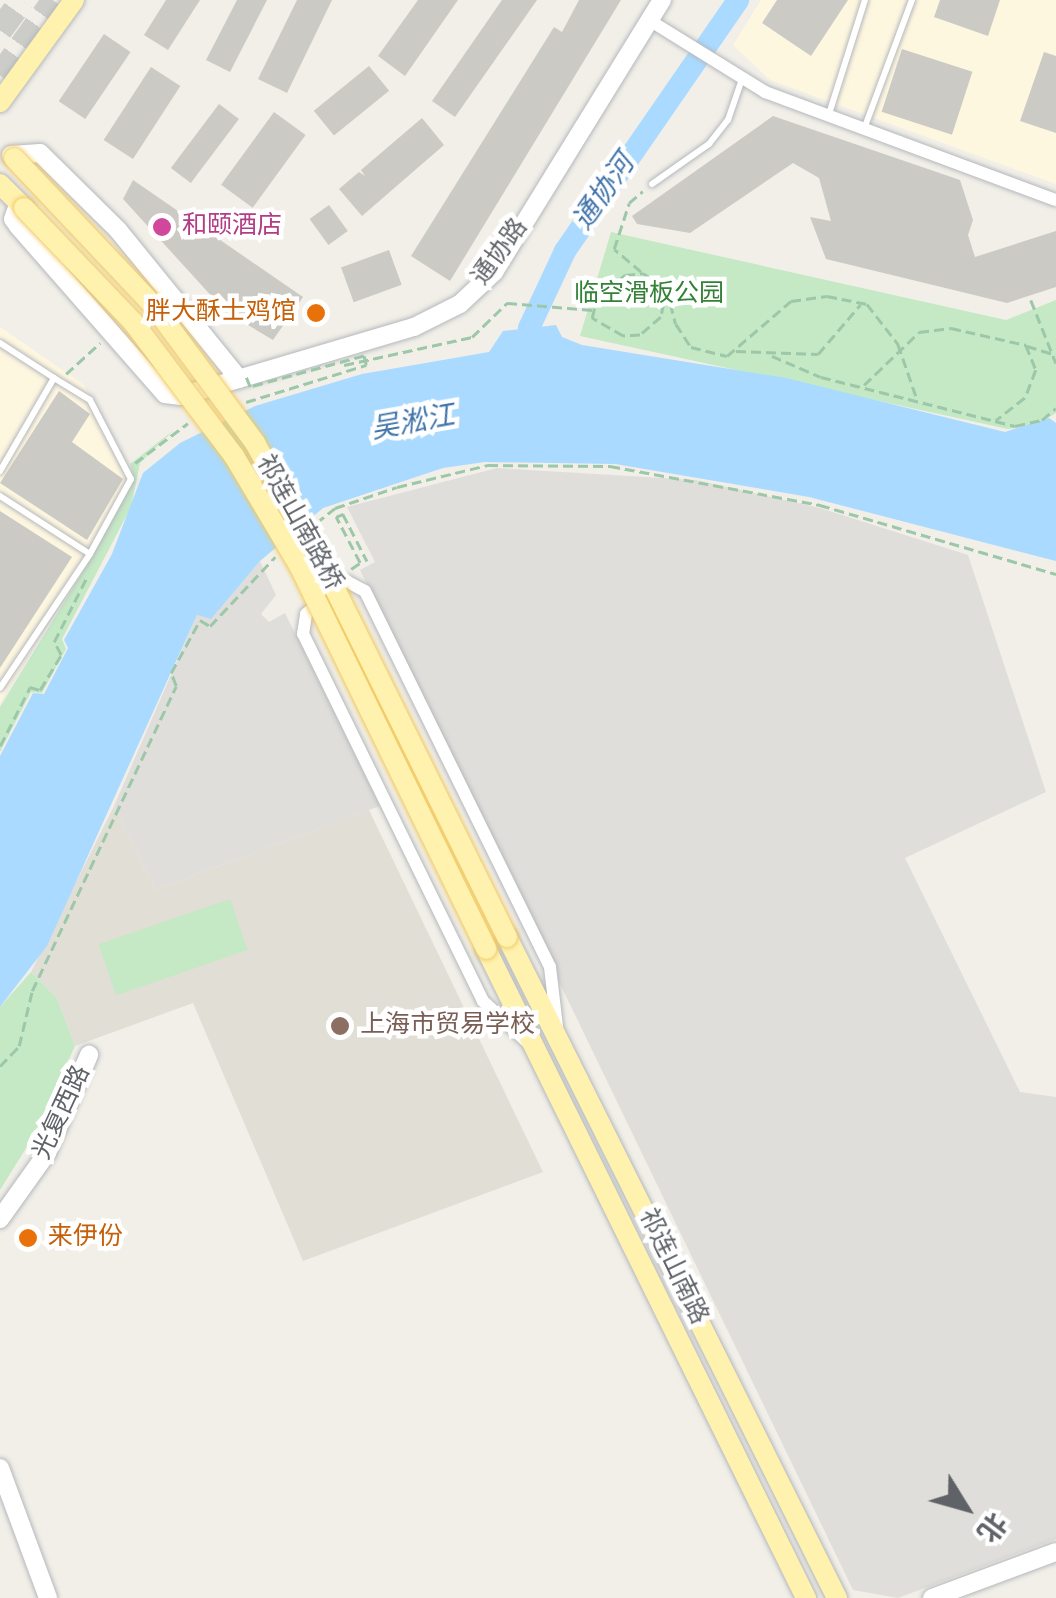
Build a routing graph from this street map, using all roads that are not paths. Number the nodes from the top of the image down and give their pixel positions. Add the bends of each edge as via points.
1 (74, 0) edge
2 (662, 0) edge
3 (865, 0) edge
4 (912, 0) edge
5 (654, 24) junction
6 (742, 78) junction
7 (0, 102) edge
8 (828, 116) junction
9 (864, 129) junction
10 (8, 153) edge
11 (0, 184) edge
12 (652, 184) road end
13 (1056, 200) edge
14 (21, 205) junction
15 (0, 343) edge
16 (242, 378) junction
17 (56, 379) junction
18 (0, 470) edge
19 (0, 496) edge
20 (90, 554) junction
21 (0, 688) edge
22 (508, 937) joint
23 (486, 949) joint
24 (559, 1040) junction
25 (536, 1052) junction
26 (90, 1055) dead end
27 (0, 1219) edge
28 (0, 1468) edge
29 (1056, 1552) edge
30 (48, 1598) edge
31 (806, 1598) edge
32 (837, 1598) edge
33 (932, 1598) edge

1 - 7 main road
2 - 5 street, 通协路
3 - 8 lane
4 - 9 lane
5 - 6 street
5 - 16 street, 通协路 via 479,288 414,328
6 - 8 street
6 - 12 lane via 728,120 709,144
8 - 9 street
9 - 13 street
10 - 16 street via 40,153 118,230
10 - 22 main road, 祁连山南路桥, bridge via 153,305 230,407 332,583
11 - 14 main road, 祁连山南路桥
14 - 16 street, 通协路 via 13,219 18,226 158,391 181,396
14 - 23 main road, 祁连山南路桥, bridge via 133,322 242,470 300,567
15 - 17 lane
17 - 18 lane
17 - 20 lane via 90,400 131,480
19 - 20 lane
20 - 21 lane
22 - 24 main road, 祁连山南路
23 - 25 main road, 祁连山南路
24 - 25 street via 550,967 365,591 346,581 302,618 302,634 483,1000
24 - 32 main road, 祁连山南路
25 - 31 main road, 祁连山南路
26 - 27 street, 光复西路 via 47,1154
28 - 30 street
29 - 33 street

